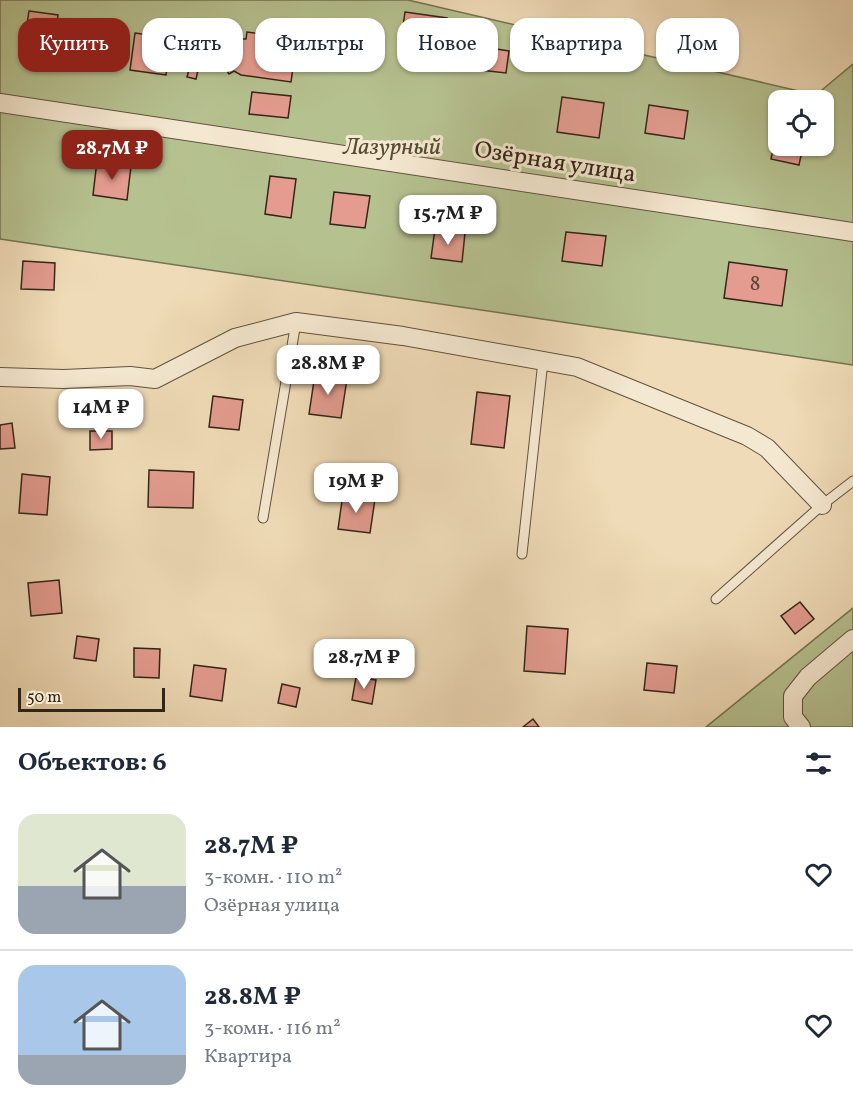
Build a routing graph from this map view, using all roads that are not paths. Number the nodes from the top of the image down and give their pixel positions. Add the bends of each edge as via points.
1 (0, 103) edge
2 (853, 232) edge
3 (296, 322) junction
4 (543, 361) junction
5 (0, 377) edge
6 (853, 481) edge
7 (822, 505) junction
8 (263, 518) dead end
9 (522, 554) dead end
10 (716, 599) dead end
11 (853, 639) edge
12 (801, 727) edge

1 - 2 street, Озёрная улица
3 - 4 street via 404,336
3 - 5 street via 235,338 155,378
3 - 8 lane
4 - 7 street via 577,367 747,436 767,448
4 - 9 lane
6 - 7 lane
7 - 10 lane
11 - 12 street via 808,677 793,696 793,717

